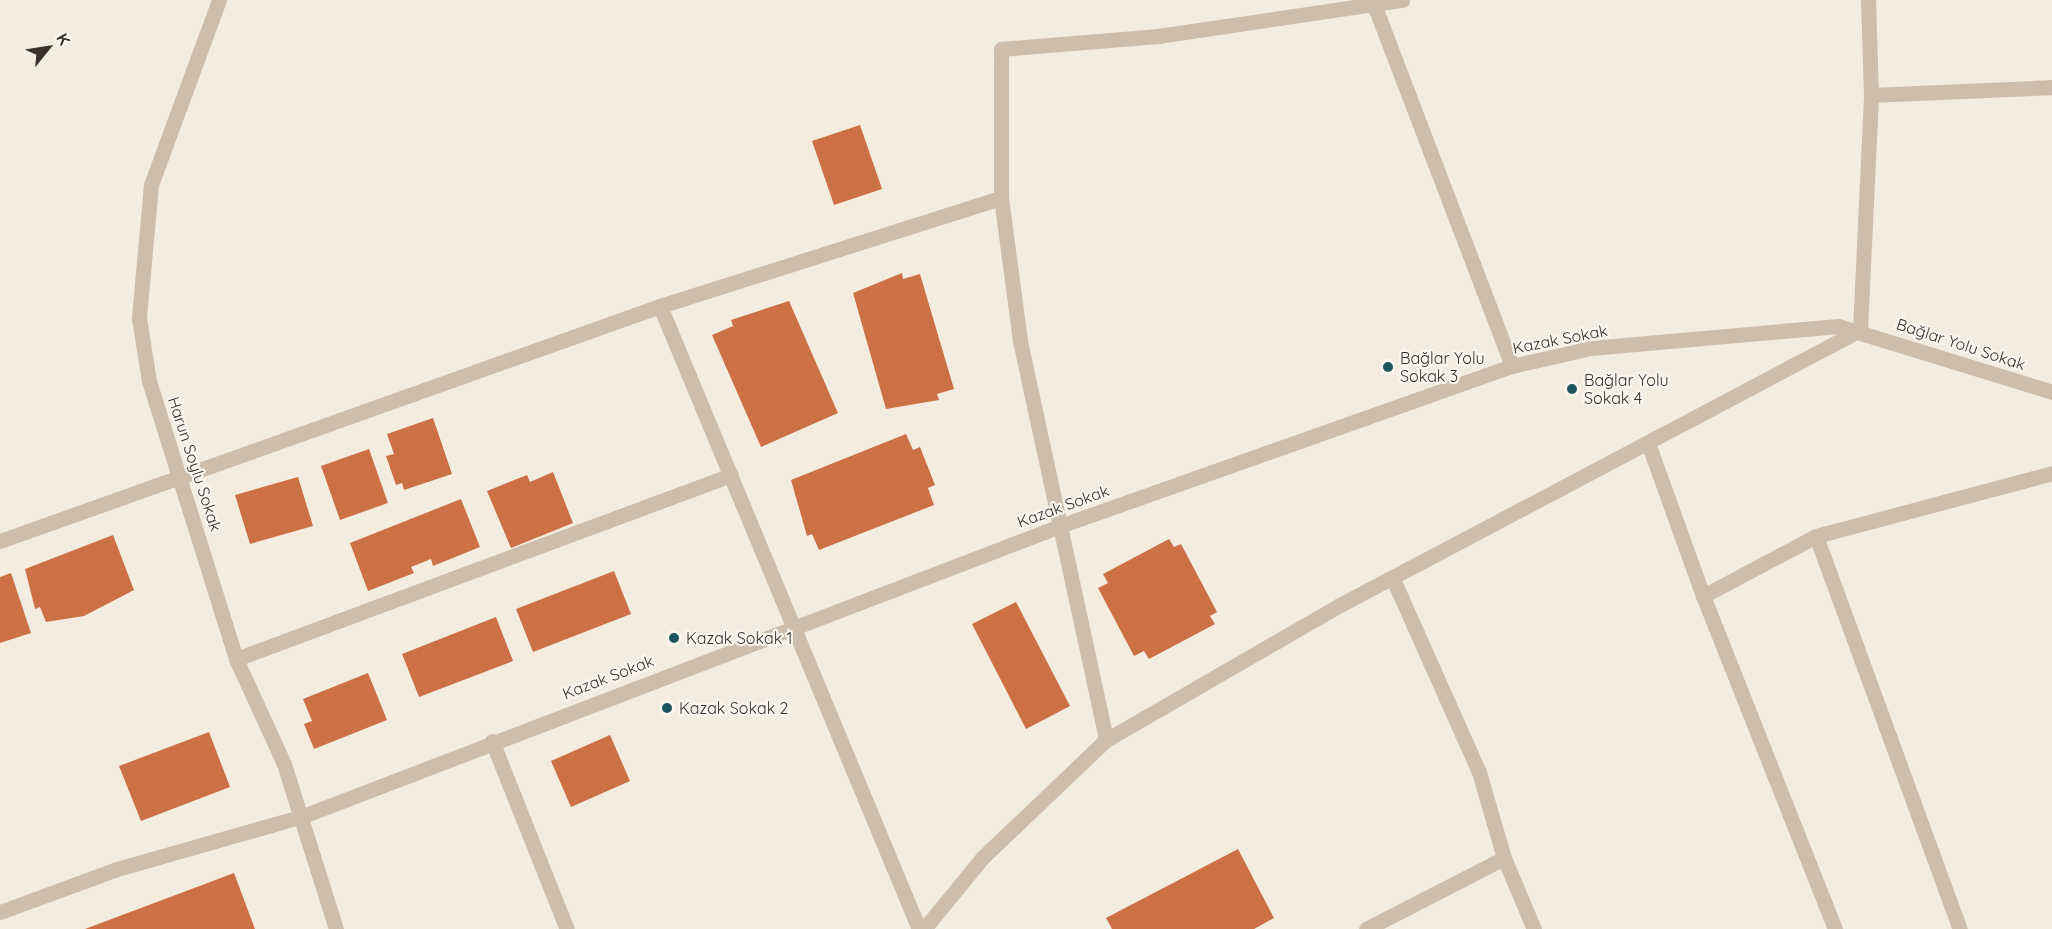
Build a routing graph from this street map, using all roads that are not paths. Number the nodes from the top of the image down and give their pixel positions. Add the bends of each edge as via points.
1 (219, 0) edge
2 (1402, 0) edge
3 (1868, 0) edge
4 (1375, 7) junction
5 (2052, 87) edge
6 (1871, 95) junction
7 (1001, 198) junction
8 (660, 306) junction
9 (1860, 330) junction
10 (1512, 366) junction
11 (2052, 392) edge
12 (1648, 443) junction
13 (2052, 473) edge
14 (731, 475) junction
15 (182, 479) junction
16 (1057, 527) junction
17 (1816, 536) junction
18 (0, 541) edge
19 (1393, 579) junction
20 (1703, 596) junction
21 (793, 625) junction
22 (236, 659) junction
23 (1106, 740) junction
24 (492, 741) junction
25 (303, 816) junction
26 (1504, 858) junction
27 (0, 912) edge
28 (336, 929) edge
29 (567, 929) edge
30 (919, 929) edge
31 (924, 929) edge
32 (1366, 929) edge
33 (1533, 929) edge
34 (1835, 929) edge
35 (1960, 929) edge

1 - 15 street, Harun Soylu Sokak via 151,185 139,318 149,381
2 - 4 street
3 - 6 street
4 - 7 street via 1158,36 1001,49
4 - 10 street
5 - 6 street
6 - 9 street
7 - 8 street
7 - 16 street via 1020,341
8 - 14 street
8 - 15 street
9 - 10 street, Kazak Sokak via 1838,326 1592,348
9 - 11 street, Bağlar Yolu Sokak
9 - 12 street
10 - 16 street, Kazak Sokak
12 - 19 street
12 - 20 street
13 - 17 street
14 - 21 street
14 - 22 street
15 - 18 street
15 - 22 street, Harun Soylu Sokak
16 - 21 street, Kazak Sokak
16 - 23 street
17 - 20 street
17 - 35 street
19 - 23 street
19 - 26 street via 1479,772
20 - 34 street
21 - 24 street, Kazak Sokak
21 - 30 street
22 - 25 street, Harun Soylu Sokak
23 - 31 street via 983,856
24 - 25 street, Kazak Sokak
24 - 29 street
25 - 27 street, Kazak Sokak via 117,869
25 - 28 street, Harun Soylu Sokak
26 - 32 street
26 - 33 street

